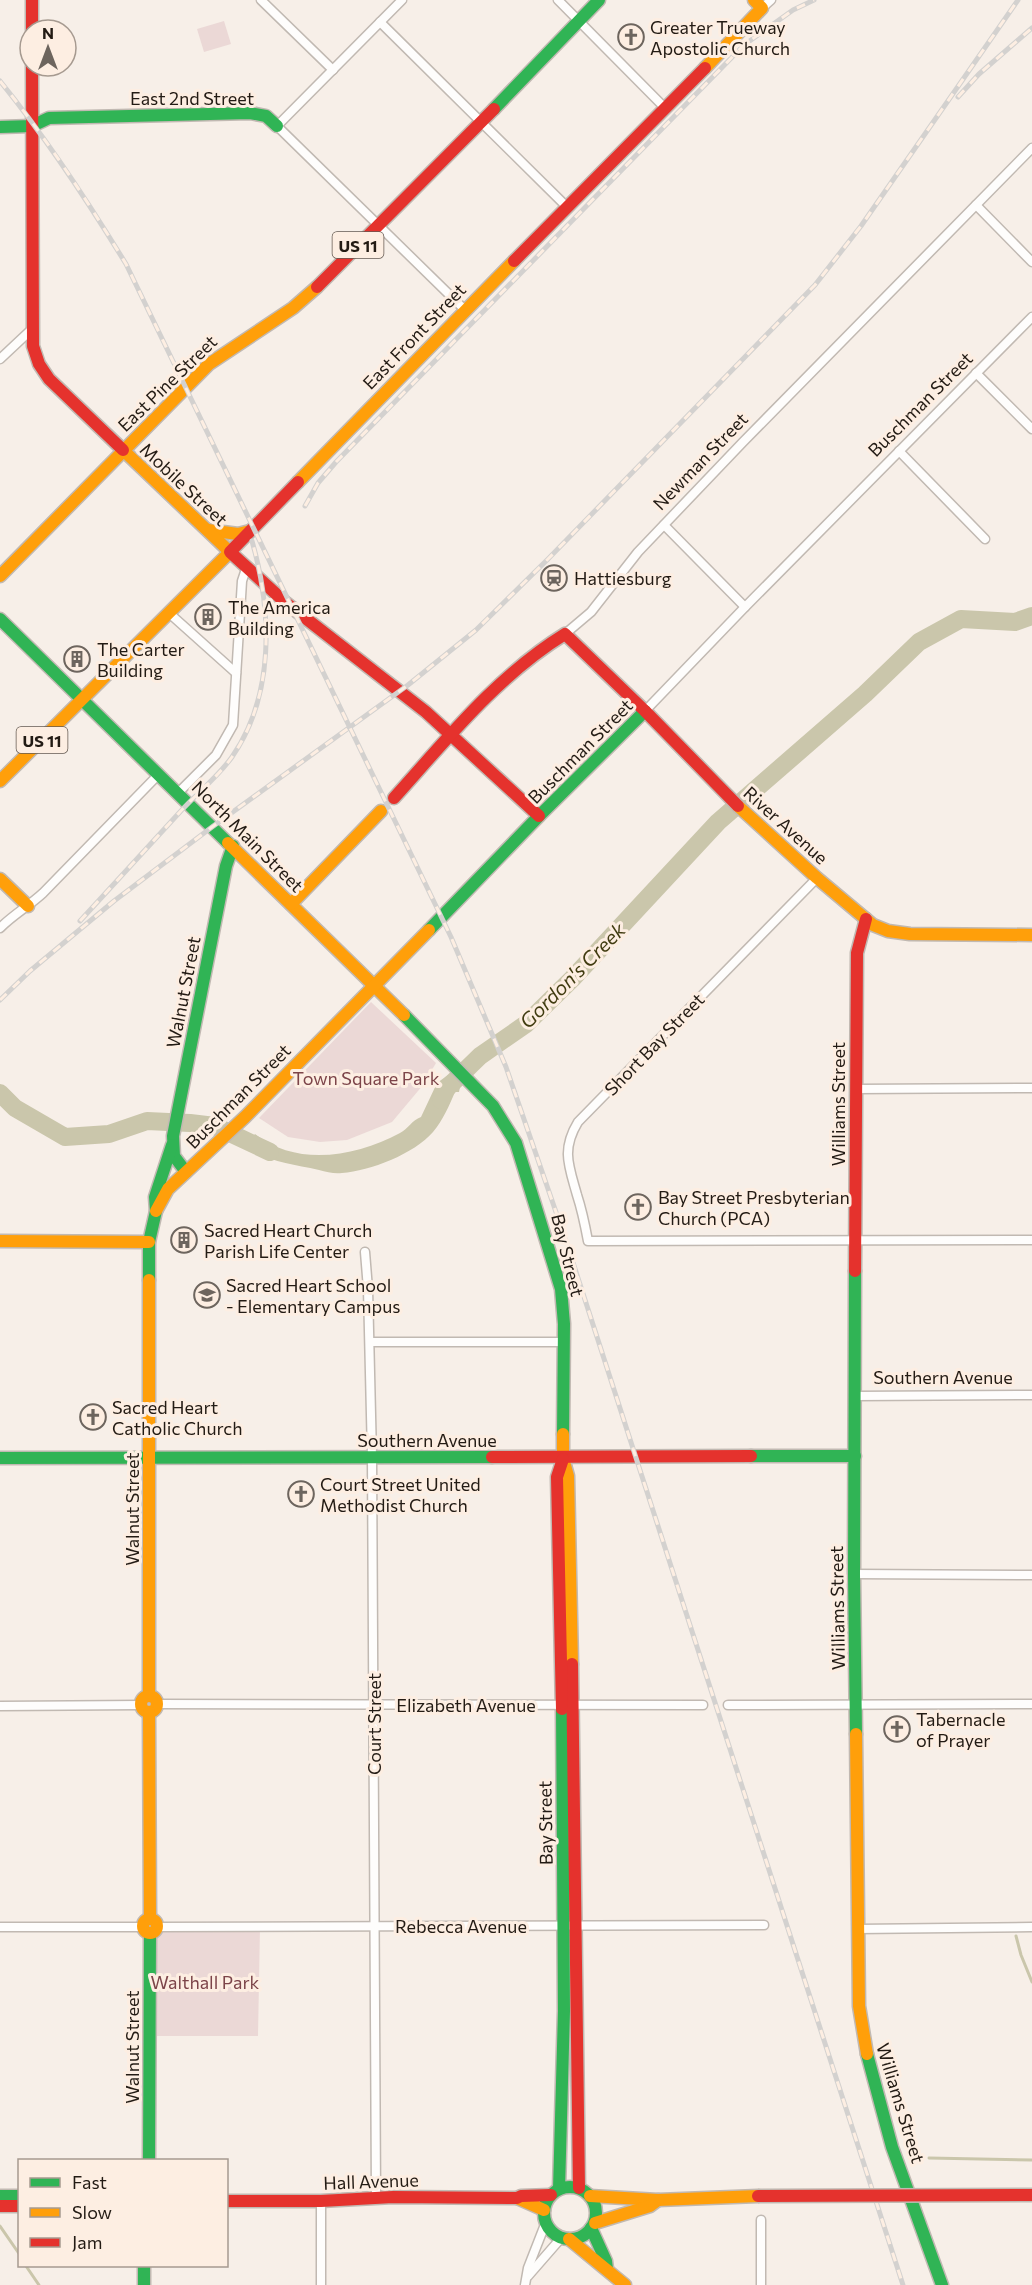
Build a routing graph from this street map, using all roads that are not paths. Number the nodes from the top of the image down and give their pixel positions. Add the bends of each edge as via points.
1 (32, 0) edge
2 (261, 0) edge
3 (402, 0) edge
4 (558, 0) edge
5 (599, 0) edge
6 (762, 3) edge
7 (32, 18) edge
8 (579, 20) junction
9 (380, 22) junction
10 (333, 70) junction
11 (32, 78) edge
12 (664, 107) junction
13 (482, 122) junction
14 (32, 126) junction
15 (277, 126) junction
16 (0, 127) edge
17 (1032, 147) edge
18 (976, 205) junction
19 (566, 206) junction
20 (378, 225) junction
21 (1032, 262) edge
22 (465, 310) junction
23 (1032, 317) edge
24 (32, 329) junction
25 (0, 358) edge
26 (976, 373) junction
27 (1032, 429) edge
28 (123, 450) junction
29 (899, 451) junction
30 (664, 525) junction
31 (207, 530) junction
32 (250, 531) junction
33 (985, 539) dead end
34 (230, 552) junction
35 (246, 569) junction
36 (0, 576) edge
37 (745, 607) junction
38 (169, 613) junction
39 (0, 619) edge
40 (565, 634) junction
41 (236, 674) junction
42 (83, 699) junction
43 (645, 711) junction
44 (452, 734) junction
45 (159, 774) junction
46 (0, 781) edge
47 (178, 792) junction
48 (394, 798) dead end
49 (381, 811) dead end
50 (540, 816) junction
51 (232, 846) junction
52 (817, 878) junction
53 (0, 879) edge
54 (291, 904) junction
55 (28, 906) junction
56 (866, 920) junction
57 (0, 928) edge
58 (1032, 934) edge
59 (375, 985) junction
60 (470, 1081) joint
61 (1032, 1088) edge
62 (856, 1089) junction
63 (173, 1141) junction
64 (186, 1172) junction
65 (156, 1211) junction
66 (856, 1239) junction
67 (1032, 1240) edge
68 (0, 1241) edge
69 (149, 1242) junction
70 (365, 1252) dead end
71 (370, 1342) junction
72 (564, 1342) junction
73 (1032, 1395) edge
74 (855, 1396) junction
75 (855, 1456) junction
76 (150, 1457) junction
77 (372, 1457) junction
78 (0, 1458) edge
79 (563, 1458) junction
80 (854, 1574) junction
81 (1032, 1575) edge
82 (856, 1703) junction
83 (149, 1704) junction
84 (1032, 1704) edge
85 (567, 1705) junction
86 (703, 1705) dead end
87 (728, 1705) dead end
88 (0, 1706) edge
89 (374, 1706) junction
90 (764, 1925) dead end
91 (150, 1926) junction
92 (570, 1926) junction
93 (0, 1927) edge
94 (375, 1927) junction
95 (1032, 1927) edge
96 (857, 1929) junction
97 (149, 2159) edge
98 (579, 2188) junction
99 (555, 2192) junction
100 (1032, 2195) edge
101 (0, 2196) edge
102 (18, 2196) edge
103 (590, 2196) junction
104 (376, 2197) junction
105 (517, 2198) junction
106 (658, 2200) junction
107 (228, 2201) edge
108 (321, 2201) junction
109 (0, 2206) edge
110 (18, 2206) edge
111 (545, 2216) junction
112 (761, 2220) dead end
113 (593, 2225) junction
114 (565, 2238) junction
115 (144, 2267) edge
116 (608, 2269) junction
117 (526, 2281) edge
118 (144, 2285) edge
119 (321, 2285) edge
120 (625, 2285) edge
121 (761, 2285) edge
122 (942, 2285) edge

1 - 7 street
2 - 10 street
3 - 9 street
4 - 8 street
5 - 8 street, East Pine Street / US 11
6 - 12 street, East Front Street
8 - 12 street
8 - 13 street, East Pine Street / US 11
9 - 10 street
9 - 13 street
10 - 15 street
11 - 14 street, Mobile Street
12 - 19 street, East Front Street
13 - 19 street
13 - 20 street, East Pine Street / US 11
14 - 15 street, East 2nd Street via 49,118 250,113 266,116
14 - 16 street, East 2nd Street
14 - 24 street, Mobile Street
15 - 20 street
17 - 18 street, Newman Street
18 - 21 street
18 - 30 street, Newman Street
19 - 22 street, East Front Street
20 - 22 street
20 - 28 street, East Pine Street / US 11 via 296,307 209,364
22 - 32 street, East Front Street
23 - 26 street, Buschman Street
24 - 25 street
24 - 28 street, Mobile Street via 35,356 43,371
26 - 27 street
26 - 29 street, Buschman Street
28 - 31 street, Mobile Street
28 - 36 street, East Pine Street / US 11
29 - 33 street
29 - 37 street, Buschman Street
30 - 37 street
30 - 40 street, Newman Street via 591,612
31 - 32 street via 230,534
31 - 34 street, Mobile Street
32 - 34 street, East Front Street
34 - 35 street, Mobile Street
34 - 38 street, East Front Street / US 11
35 - 41 street
35 - 44 street, Mobile Street
37 - 43 street, Buschman Street
38 - 41 street
38 - 42 street, East Front Street / US 11
39 - 42 street, North Main Street
40 - 43 street, River Avenue
40 - 44 street, Newman Street via 527,659
41 - 47 street via 234,720 229,733 216,755
42 - 45 street, North Main Street
42 - 46 street, US 11
43 - 50 street, Buschman Street
43 - 52 street, River Avenue via 724,794
44 - 48 street, Newman Street
44 - 50 street, Mobile Street
45 - 47 street, North Main Street
45 - 55 street
47 - 51 street, North Main Street
49 - 54 street
50 - 59 street, Buschman Street
51 - 54 street, North Main Street
51 - 63 street, Walnut Street
52 - 56 street, River Avenue
52 - 66 street, Short Bay Street via 578,1122 568,1144 567,1160 588,1241
53 - 55 street
54 - 59 street, North Main Street
55 - 57 street
56 - 58 street, River Avenue via 903,934
56 - 62 street, Williams Street via 857,953
59 - 60 street, North Main Street
59 - 64 street, Buschman Street
60 - 72 street, Bay Street via 502,1118 521,1155 560,1285
61 - 62 street
62 - 66 street, Williams Street
63 - 64 street via 176,1163
63 - 65 street, Walnut Street via 155,1197
64 - 65 street, Buschman Street via 168,1190
65 - 69 street, Walnut Street
66 - 67 street
66 - 74 street, Williams Street
68 - 69 street
69 - 76 street, Walnut Street
70 - 71 street, Court Street
71 - 72 street
71 - 77 street, Court Street
72 - 79 street, Bay Street
73 - 74 street, Southern Avenue
74 - 75 street, Williams Street
75 - 79 street, Southern Avenue
75 - 80 street, Williams Street
76 - 77 street, Southern Avenue
76 - 78 street, Southern Avenue
76 - 83 street, Walnut Street
77 - 79 street, Southern Avenue
77 - 89 street, Court Street
79 - 85 street, Bay Street via 557,1477
80 - 81 street
80 - 82 street, Williams Street
82 - 84 street
82 - 87 street
82 - 96 street, Williams Street
83 - 88 street, Elizabeth Avenue
83 - 89 street, Elizabeth Avenue
83 - 91 street, Walnut Street
85 - 86 street, Elizabeth Avenue
85 - 89 street, Elizabeth Avenue
85 - 92 street, Bay Street
89 - 94 street, Court Street
90 - 92 street, Rebecca Avenue
91 - 93 street, Rebecca Avenue
91 - 94 street, Rebecca Avenue
91 - 97 street, Walnut Street
92 - 94 street, Rebecca Avenue
92 - 98 street, Bay Street
92 - 99 street, Bay Street via 564,2095
94 - 104 street, Court Street
95 - 96 street
96 - 122 street, Williams Street via 859,2006 867,2062
98 - 99 street
98 - 103 street
99 - 105 street, Hall Avenue
99 - 111 street
100 - 106 street, bridge
101 - 102 street
103 - 106 street
103 - 113 street via 596,2207
104 - 105 street, Hall Avenue
104 - 108 street, Hall Avenue
105 - 111 street, Hall Avenue
106 - 113 street
107 - 108 street, Hall Avenue
108 - 119 street
109 - 110 street
111 - 114 street via 553,2232
111 - 117 street
112 - 121 street
113 - 114 street via 583,2235
113 - 116 street
114 - 116 street
114 - 117 street
115 - 118 street
116 - 120 street

